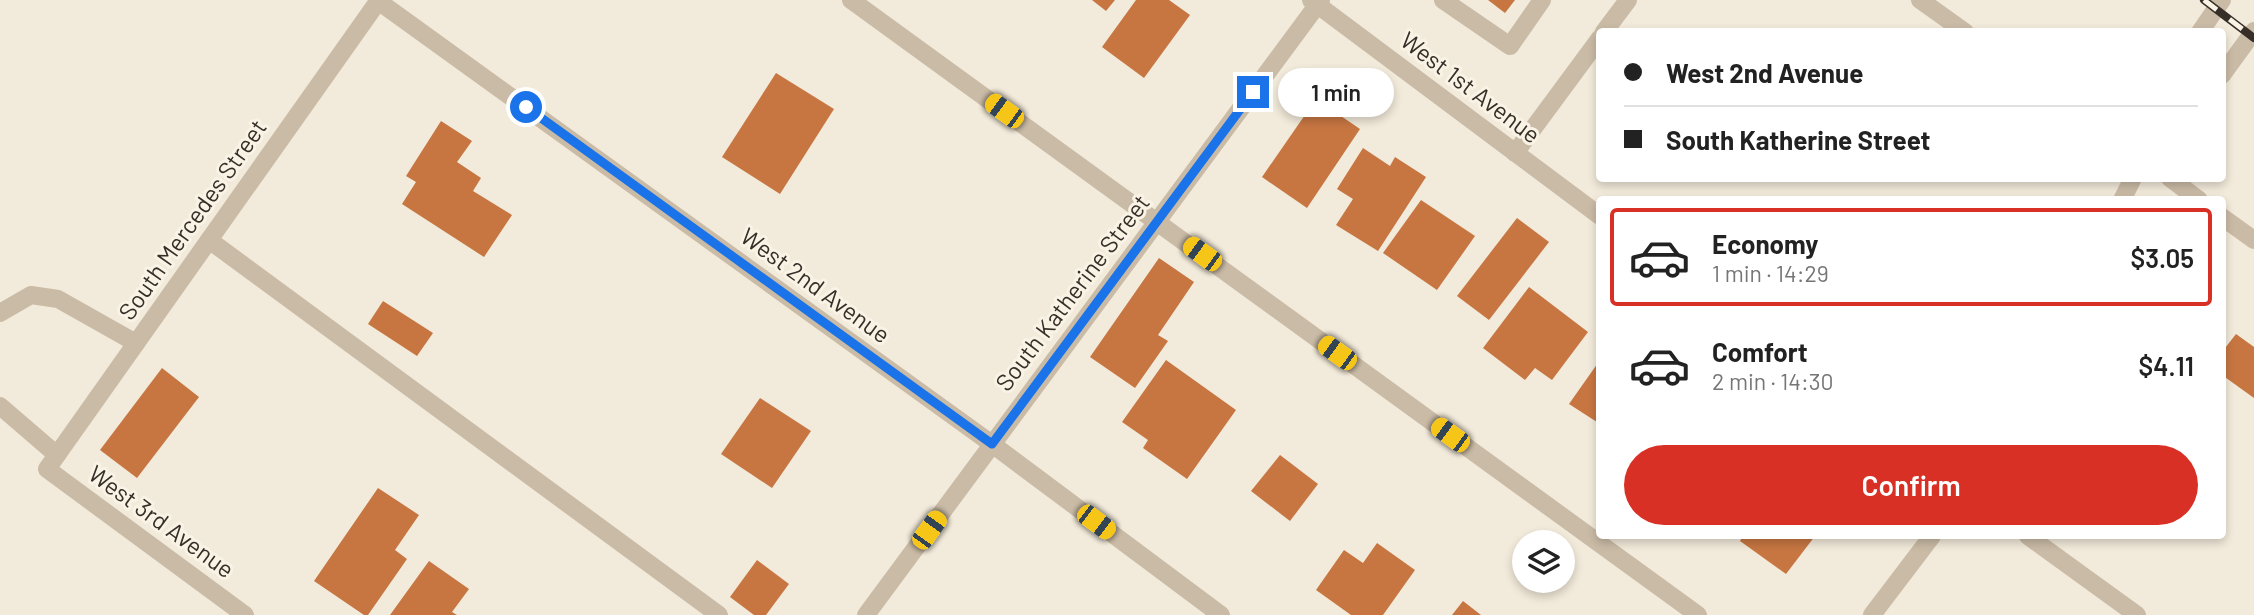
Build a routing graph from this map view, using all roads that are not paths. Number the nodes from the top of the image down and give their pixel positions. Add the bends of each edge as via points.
1 (379, 0) edge
2 (851, 0) edge
3 (1443, 0) edge
4 (1542, 0) edge
5 (1628, 0) edge
6 (1920, 0) edge
7 (2222, 0) edge
8 (1316, 2) edge
9 (1607, 28) edge
10 (1959, 28) edge
11 (2203, 28) edge
12 (2254, 32) edge
13 (1596, 43) edge
14 (2226, 70) edge
15 (1515, 153) junction
16 (2175, 182) edge
17 (2194, 196) edge
18 (1596, 213) edge
19 (2226, 220) edge
20 (1157, 222) junction
21 (209, 240) junction
22 (2254, 240) edge
23 (0, 313) edge
24 (136, 343) junction
25 (0, 406) edge
26 (992, 444) junction
27 (52, 462) junction
28 (1930, 539) edge
29 (2032, 539) edge
30 (245, 615) edge
31 (719, 615) edge
32 (866, 615) edge
33 (1221, 615) edge
34 (1698, 615) edge
35 (1872, 615) edge
36 (2137, 615) edge

1 - 21 street, South Mercedes Street
1 - 26 street, West 2nd Avenue
2 - 20 street
3 - 4 street via 1510,46
5 - 9 street
6 - 10 street
7 - 11 street
8 - 15 street, West 1st Avenue
8 - 20 street, South Katherine Street
12 - 14 street
13 - 15 street
15 - 18 street, West 1st Avenue
16 - 17 street
19 - 22 street
20 - 26 street, South Katherine Street
20 - 34 street
21 - 24 street, South Mercedes Street
21 - 31 street
23 - 24 street via 31,295 58,299
24 - 27 street, South Mercedes Street
25 - 27 street, West 3rd Avenue
26 - 32 street, South Katherine Street
26 - 33 street, West 2nd Avenue
27 - 30 street, West 3rd Avenue
28 - 35 street
29 - 36 street

